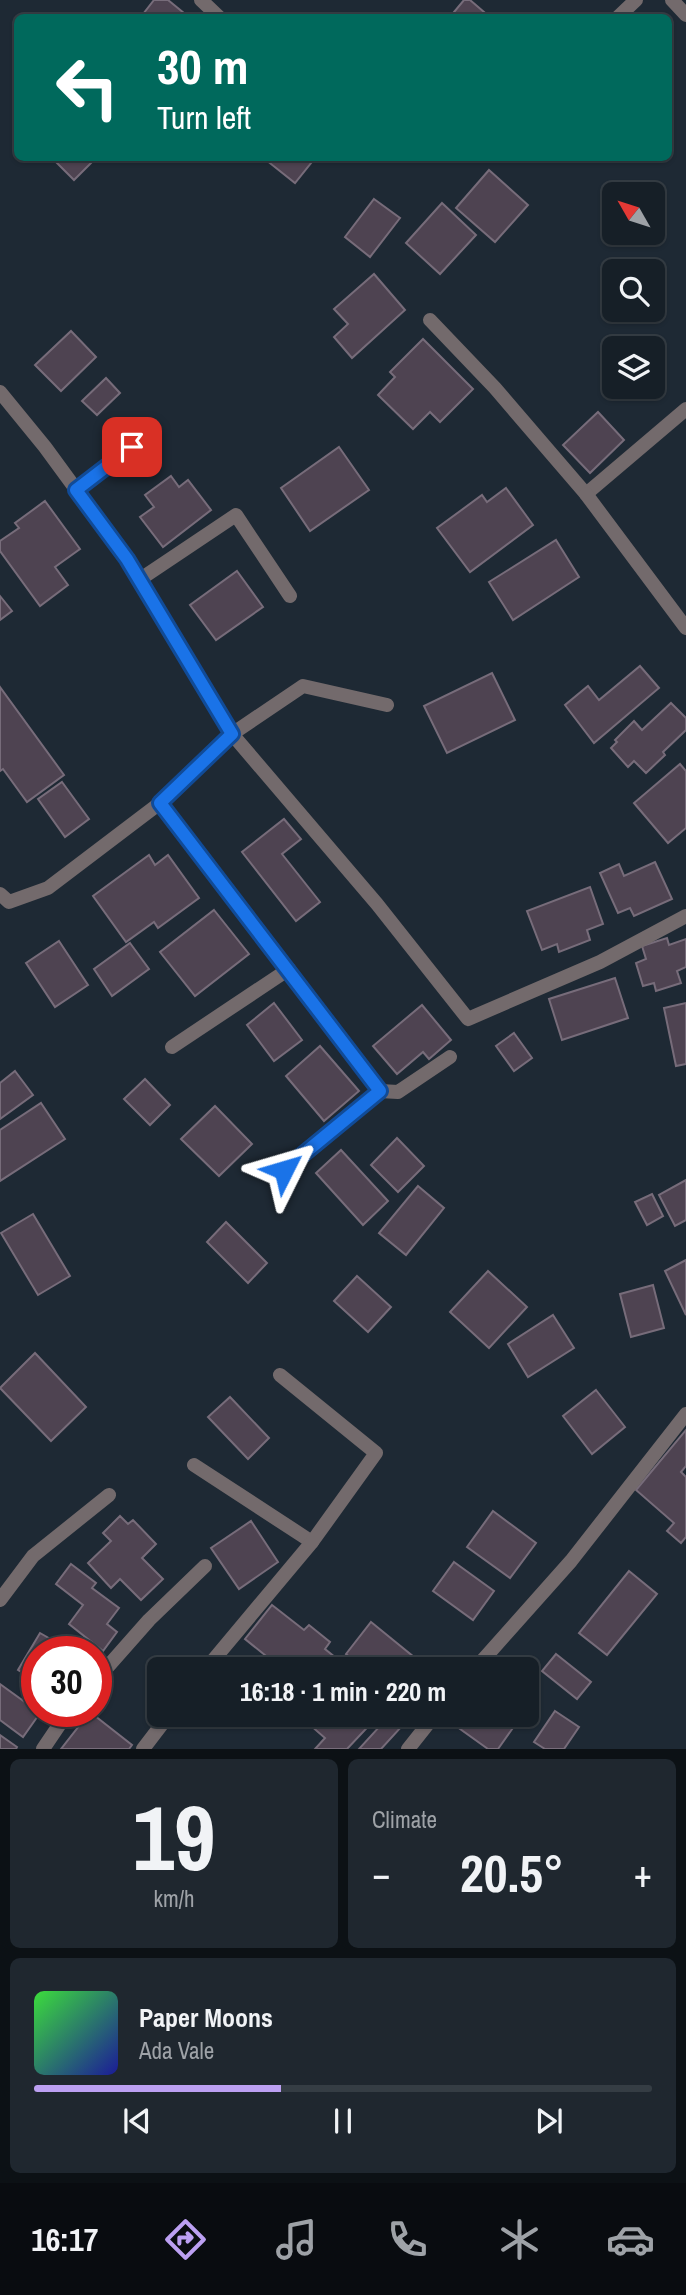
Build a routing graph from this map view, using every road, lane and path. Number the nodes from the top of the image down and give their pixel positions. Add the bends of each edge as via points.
1 (201, 0) edge
2 (636, 0) edge
3 (672, 0) edge
4 (216, 14) edge
5 (621, 14) edge
6 (686, 15) edge
7 (430, 320) dead end
8 (0, 392) edge
9 (686, 409) edge
10 (132, 447) dead end
11 (76, 490) junction
12 (586, 494) junction
13 (139, 580) junction
14 (290, 596) dead end
15 (686, 628) edge
16 (387, 705) dead end
17 (232, 734) junction
18 (160, 803) junction
19 (0, 894) edge
20 (686, 916) edge
21 (289, 970) junction
22 (172, 1047) dead end
23 (450, 1057) dead end
24 (380, 1091) junction
25 (284, 1170) dead end
26 (280, 1375) dead end
27 (686, 1414) edge
28 (194, 1465) dead end
29 (109, 1495) dead end
30 (312, 1542) junction
31 (205, 1566) dead end
32 (0, 1600) edge
33 (216, 1657) edge
34 (486, 1657) edge
35 (112, 1661) edge
36 (58, 1727) edge
37 (160, 1727) edge
38 (425, 1727) edge
39 (43, 1749) edge
40 (143, 1749) edge
41 (408, 1749) edge

1 - 4 street
2 - 5 street
3 - 6 street
7 - 12 street
8 - 11 street
9 - 12 street
10 - 11 street
11 - 13 street
12 - 15 street
13 - 14 street via 236,515
13 - 17 street
16 - 17 street via 303,686
17 - 18 street
17 - 20 street via 468,1019 600,962
18 - 19 street via 48,888 9,902
18 - 21 street
21 - 22 street
21 - 24 street
23 - 24 street via 398,1092
24 - 25 street
26 - 30 street via 376,1453
27 - 34 street via 571,1561
28 - 30 street
29 - 32 street via 33,1556
30 - 33 street
31 - 35 street
36 - 39 street
37 - 40 street
38 - 41 street

